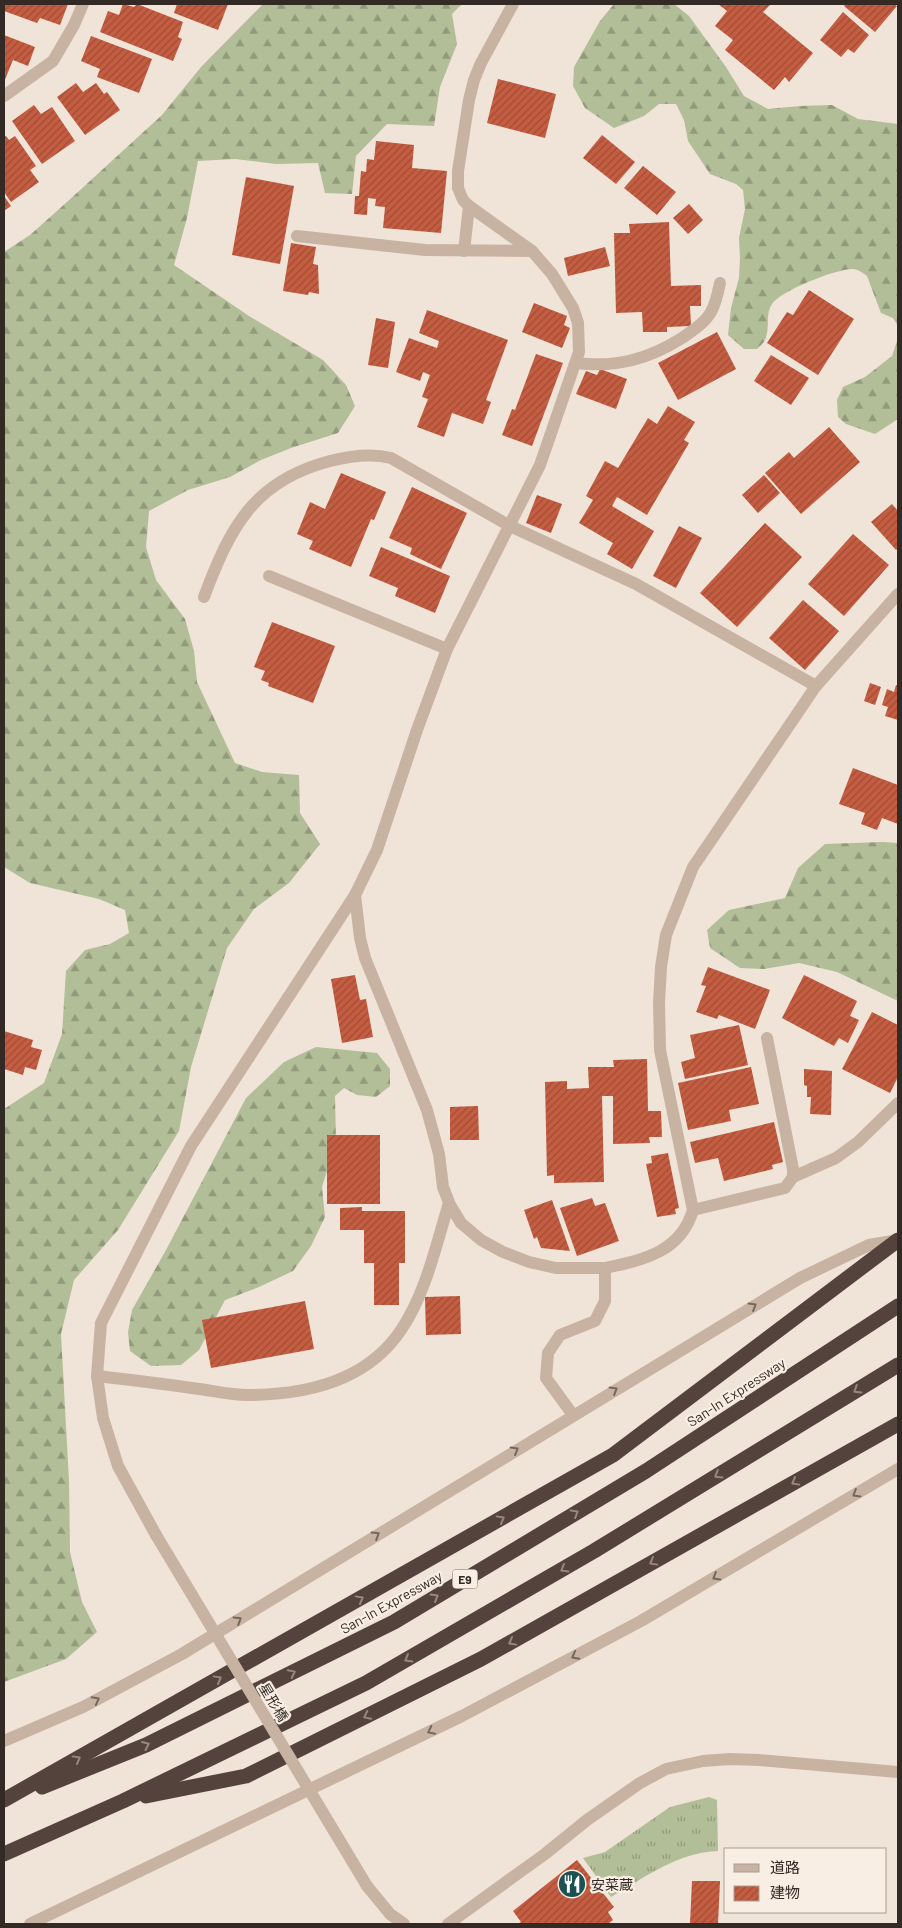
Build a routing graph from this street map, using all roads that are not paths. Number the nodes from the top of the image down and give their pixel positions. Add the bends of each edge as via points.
1 (83, 4) edge
2 (512, 4) edge
3 (4, 96) edge
4 (469, 206) junction
5 (297, 236) dead end
6 (464, 251) junction
7 (532, 251) junction
8 (720, 283) dead end
9 (576, 363) junction
10 (510, 526) junction
11 (269, 576) dead end
12 (898, 594) edge
13 (204, 597) dead end
14 (448, 649) junction
15 (816, 686) junction
16 (355, 894) junction
17 (767, 1038) dead end
18 (898, 1103) edge
19 (793, 1177) junction
20 (449, 1203) junction
21 (693, 1210) junction
22 (898, 1240) edge
23 (605, 1268) junction
24 (898, 1306) edge
25 (898, 1365) edge
26 (97, 1376) junction
27 (572, 1415) junction
28 (898, 1424) edge
29 (898, 1469) edge
30 (4, 1741) edge
31 (898, 1772) edge
32 (4, 1801) edge
33 (124, 1801) junction
34 (4, 1854) edge
35 (30, 1924) edge
36 (404, 1924) edge
37 (448, 1924) edge

1 - 3 street via 53,61
2 - 4 street via 481,64 469,100 458,171 458,188
4 - 6 street
4 - 7 street, 星形橋
5 - 6 street
6 - 7 street
7 - 9 street, 星形橋 via 552,274 578,323
8 - 9 street via 711,313 694,330 664,350 645,358 606,366
9 - 10 street, 星形橋 via 540,464
10 - 13 street via 391,458 371,455 340,458 294,475 272,486 256,500 228,541
10 - 14 street, 星形橋
10 - 15 street via 636,584
11 - 14 street
12 - 15 street
14 - 16 street, 星形橋 via 377,850
15 - 21 street via 693,867 666,935 659,1004 660,1050
16 - 20 street via 365,958 427,1110
16 - 26 street, 星形橋 via 192,1146 102,1324
17 - 19 street
18 - 19 street via 858,1142 836,1158
19 - 21 street via 785,1188
20 - 23 street via 461,1223 481,1240 503,1252 556,1268
20 - 26 street via 418,1297 401,1331 361,1369 332,1383 277,1394 245,1395
21 - 23 street via 689,1224 668,1247 651,1256
27 -> 22 street via 800,1278 870,1245
32 -> 22 highway via 614,1455
23 - 27 street via 606,1301 595,1321 560,1335 548,1353 546,1378
32 -> 24 highway, San-In Expressway / E9 via 146,1745 394,1622 646,1471
25 -> 33 highway via 594,1551 366,1683
26 - 36 street, 星形橋, bridge via 103,1418 118,1466 156,1535 367,1886 390,1914
30 -> 27 street via 83,1707 182,1654
28 -> 33 highway via 481,1659 246,1776
29 -> 35 street via 640,1621 462,1716
31 - 37 street via 730,1759 703,1761 666,1770 640,1783 587,1820 546,1854
33 - 34 highway

